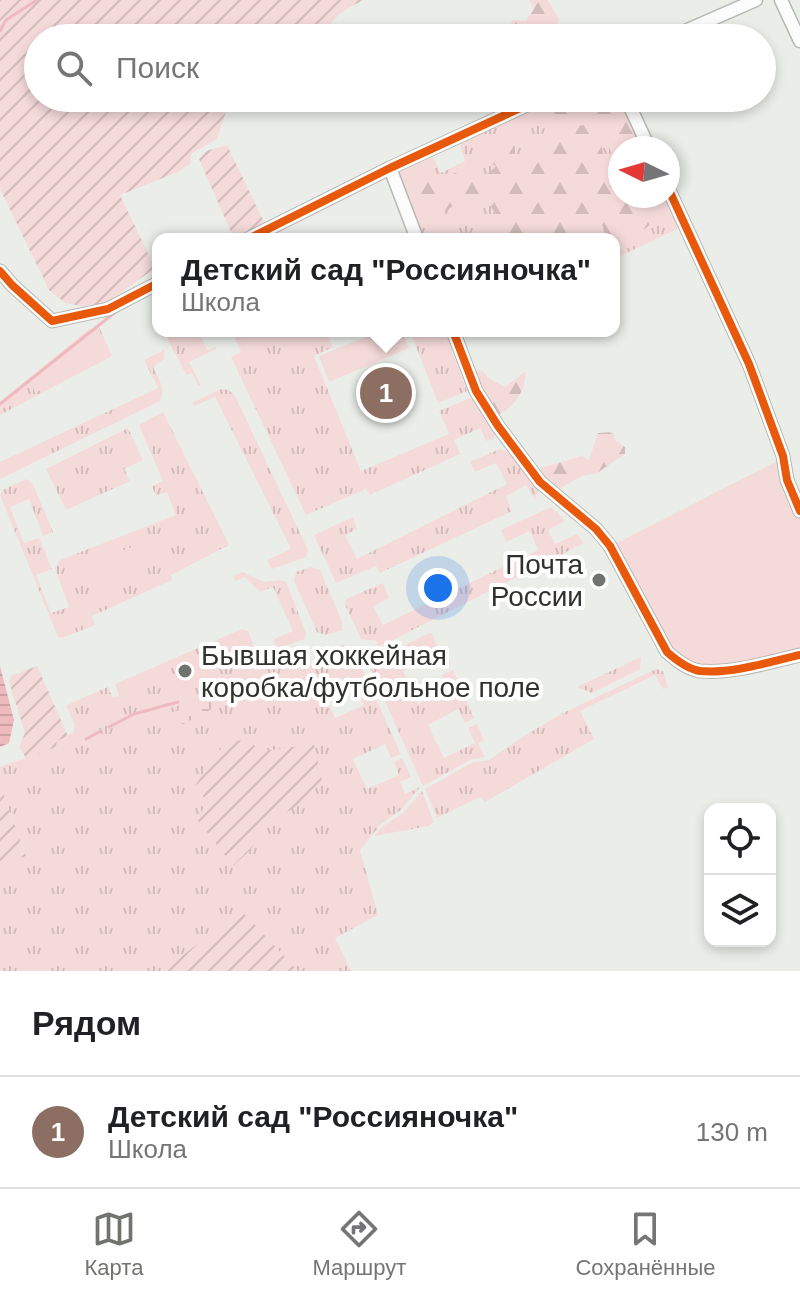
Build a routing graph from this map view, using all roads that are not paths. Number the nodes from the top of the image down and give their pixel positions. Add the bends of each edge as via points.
1 (756, 0) edge
2 (781, 0) edge
3 (701, 24) edge
4 (800, 41) edge
5 (512, 112) edge
6 (632, 112) edge
7 (643, 136) edge
8 (390, 168) junction
9 (677, 208) edge
10 (260, 233) edge
11 (415, 233) edge
12 (0, 271) edge
13 (152, 286) edge
14 (455, 337) edge
15 (800, 511) edge
16 (800, 655) edge

1 - 3 street
2 - 4 street
5 - 8 street
6 - 7 street
8 - 10 street
8 - 11 street
9 - 15 street via 749,364
12 - 13 street via 52,321 108,309
14 - 16 street via 476,391 498,426 540,482 610,546 667,652 697,671

